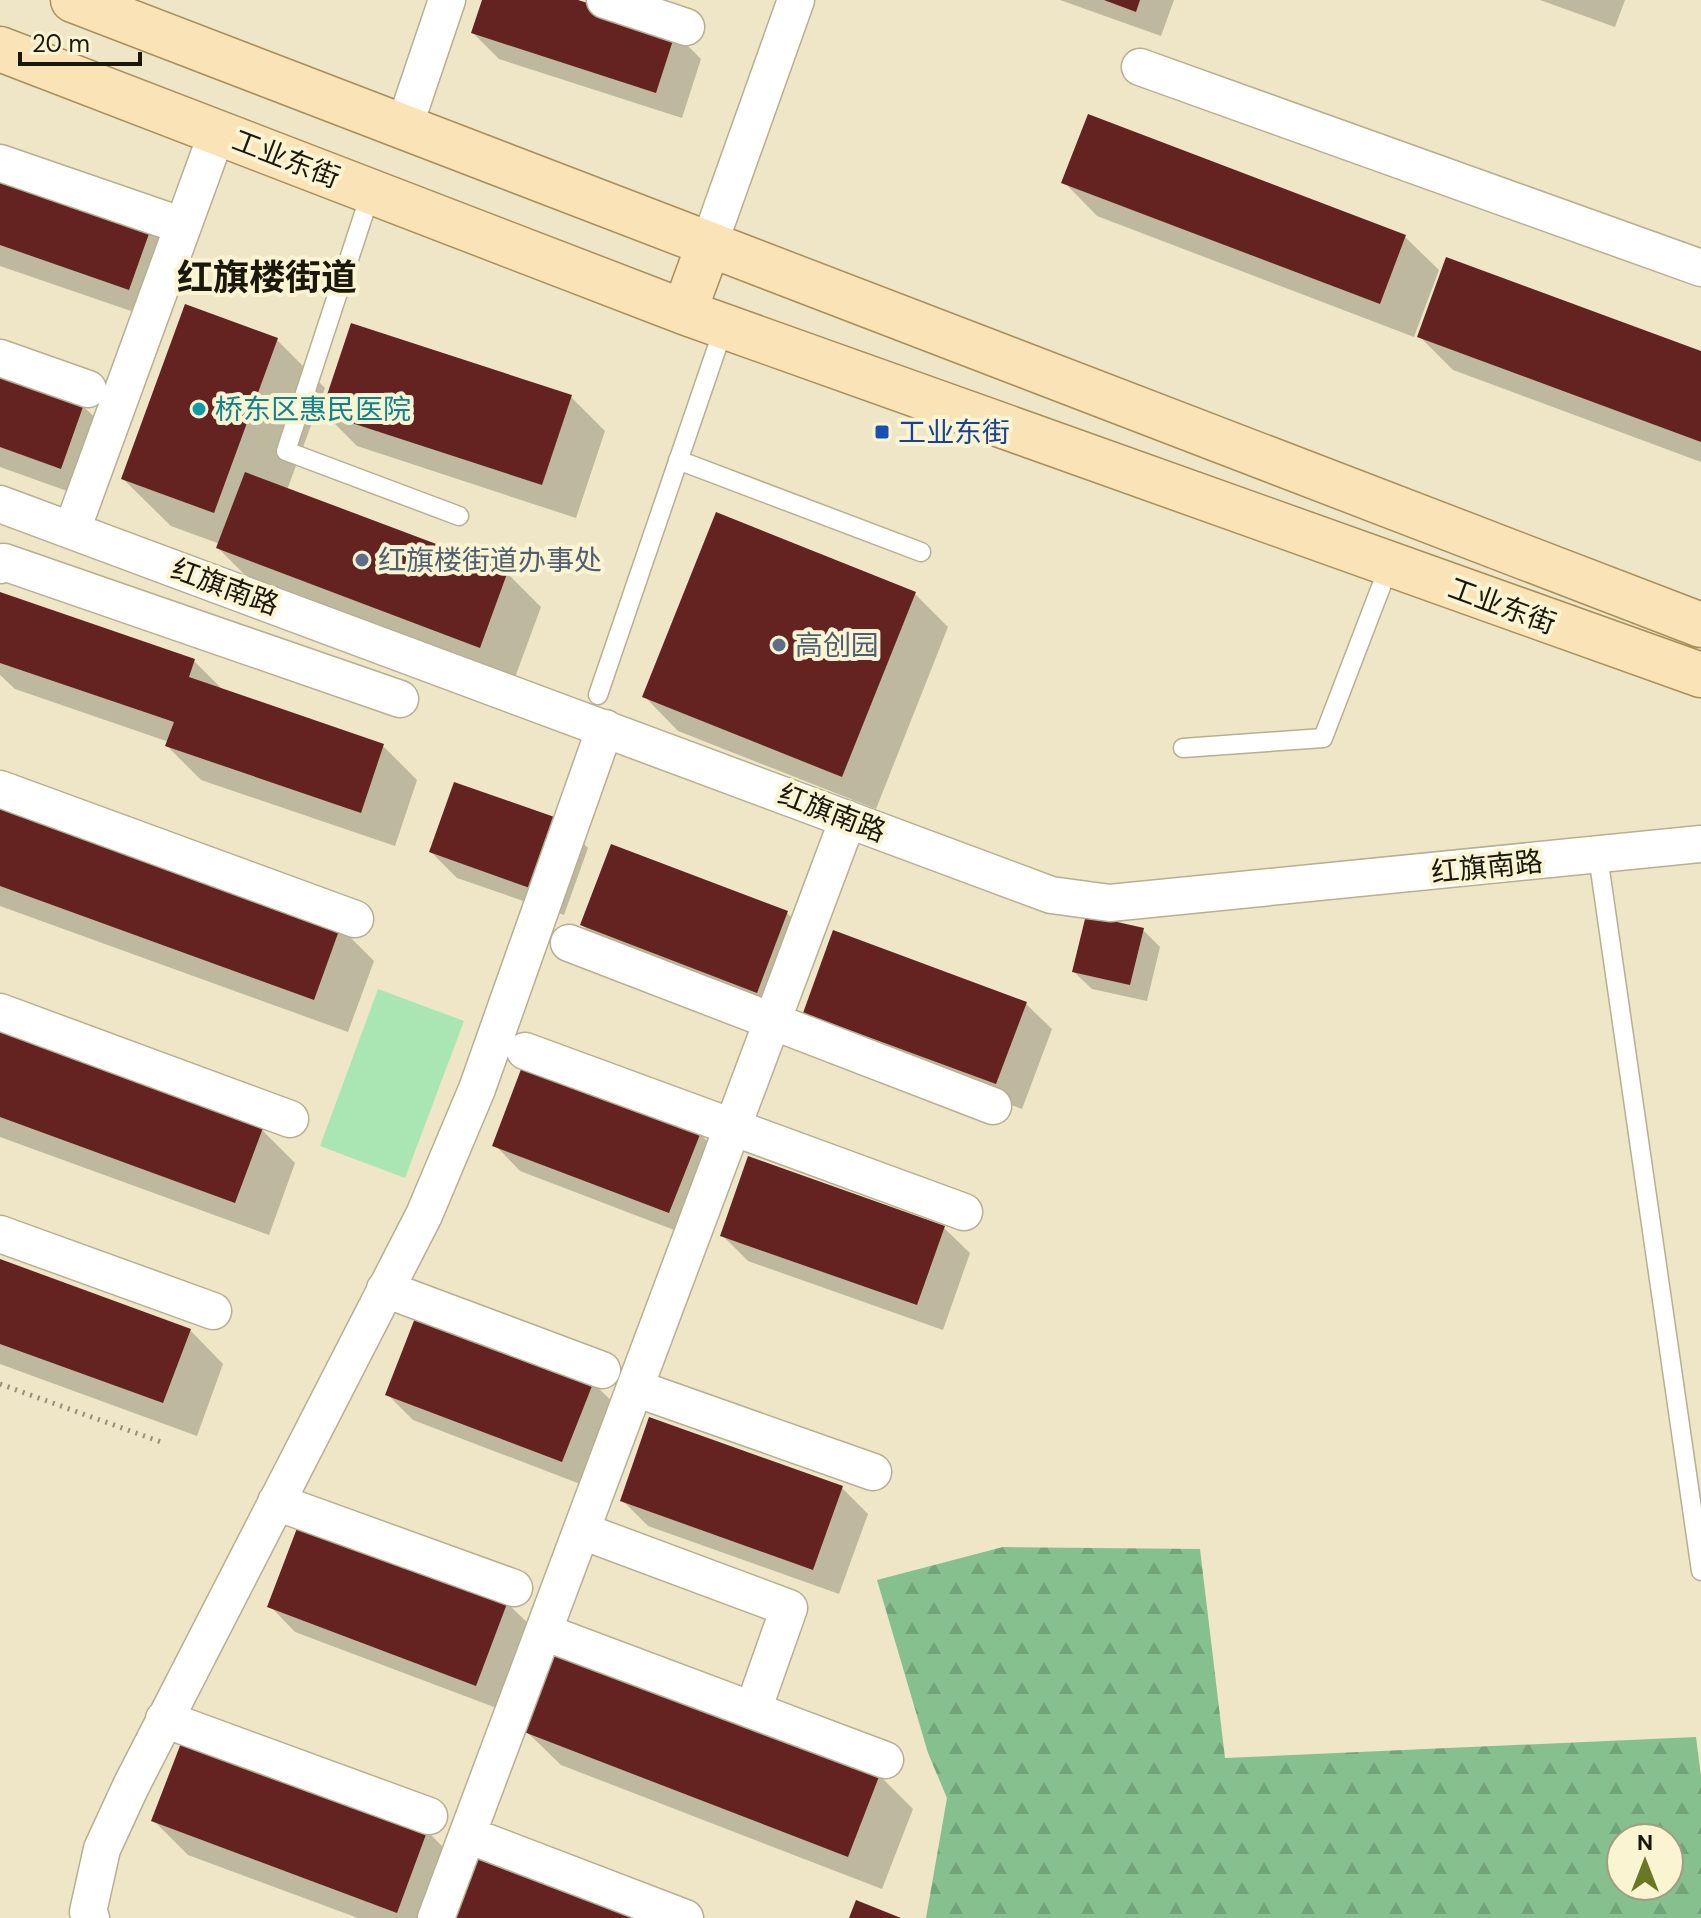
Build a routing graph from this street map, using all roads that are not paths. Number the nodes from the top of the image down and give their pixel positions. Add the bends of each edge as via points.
1 (73, 0) edge
2 (447, 0) edge
3 (605, 0) edge
4 (796, 0) edge
5 (686, 27) dead end
6 (0, 49) edge
7 (1140, 67) dead end
8 (404, 127) junction
9 (217, 133) junction
10 (0, 163) edge
11 (371, 192) junction
12 (183, 226) junction
13 (709, 244) junction
14 (1701, 268) edge
15 (684, 312) junction
16 (724, 327) junction
17 (0, 358) edge
18 (88, 389) dead end
19 (678, 460) junction
20 (1, 509) edge
21 (459, 516) dead end
22 (72, 530) junction
23 (921, 552) dead end
24 (0, 565) edge
25 (1389, 566) junction
26 (1701, 625) edge
27 (1701, 675) edge
28 (400, 699) dead end
29 (602, 712) junction
30 (1183, 748) dead end
31 (0, 789) edge
32 (848, 819) junction
33 (1701, 844) edge
34 (1598, 856) junction
35 (355, 919) dead end
36 (569, 943) dead end
37 (0, 1012) edge
38 (773, 1021) junction
39 (525, 1051) dead end
40 (993, 1106) dead end
41 (290, 1119) dead end
42 (732, 1129) junction
43 (964, 1212) dead end
44 (0, 1234) edge
45 (385, 1289) junction
46 (213, 1311) dead end
47 (602, 1370) dead end
48 (635, 1388) junction
49 (873, 1472) dead end
50 (276, 1502) junction
51 (582, 1531) junction
52 (1701, 1571) edge
53 (514, 1588) dead end
54 (544, 1632) junction
55 (753, 1710) junction
56 (164, 1719) junction
57 (885, 1760) dead end
58 (429, 1816) dead end
59 (468, 1835) junction
60 (91, 1918) edge
61 (436, 1918) edge
62 (685, 1918) edge

1 - 8 main road, 工业东街
2 - 8 street
3 - 5 street
4 - 13 street
6 - 9 main road, 工业东街
7 - 14 street
8 - 13 main road, 工业东街
9 - 11 main road, 工业东街
9 - 12 street
10 - 12 street
11 - 15 main road, 工业东街
11 - 21 lane via 286,451
12 - 22 street
13 - 15 main road
13 - 26 main road, 工业东街
15 - 16 main road, 工业东街
16 - 19 lane
16 - 25 main road, 工业东街
17 - 18 street
19 - 23 lane
19 - 29 lane
20 - 22 street, 红旗南路
22 - 29 street, 红旗南路
24 - 28 street via 19,567
25 - 27 main road, 工业东街
25 - 30 lane via 1323,738
29 - 32 street, 红旗南路
29 - 45 street via 477,1089 424,1215
31 - 35 street
32 - 34 street, 红旗南路 via 1051,895 1110,903
32 - 38 street
33 - 34 street, 红旗南路
34 - 52 lane
36 - 38 street
37 - 41 street
38 - 40 street
38 - 42 street
39 - 42 street
42 - 43 street
42 - 48 street
44 - 46 street
45 - 47 street
45 - 50 street
48 - 49 street
48 - 51 street
50 - 53 street
50 - 56 street
51 - 54 street
51 - 55 street via 789,1608
54 - 55 street
54 - 59 street
55 - 57 street
56 - 58 street
56 - 60 street via 102,1849
59 - 61 street
59 - 62 street

